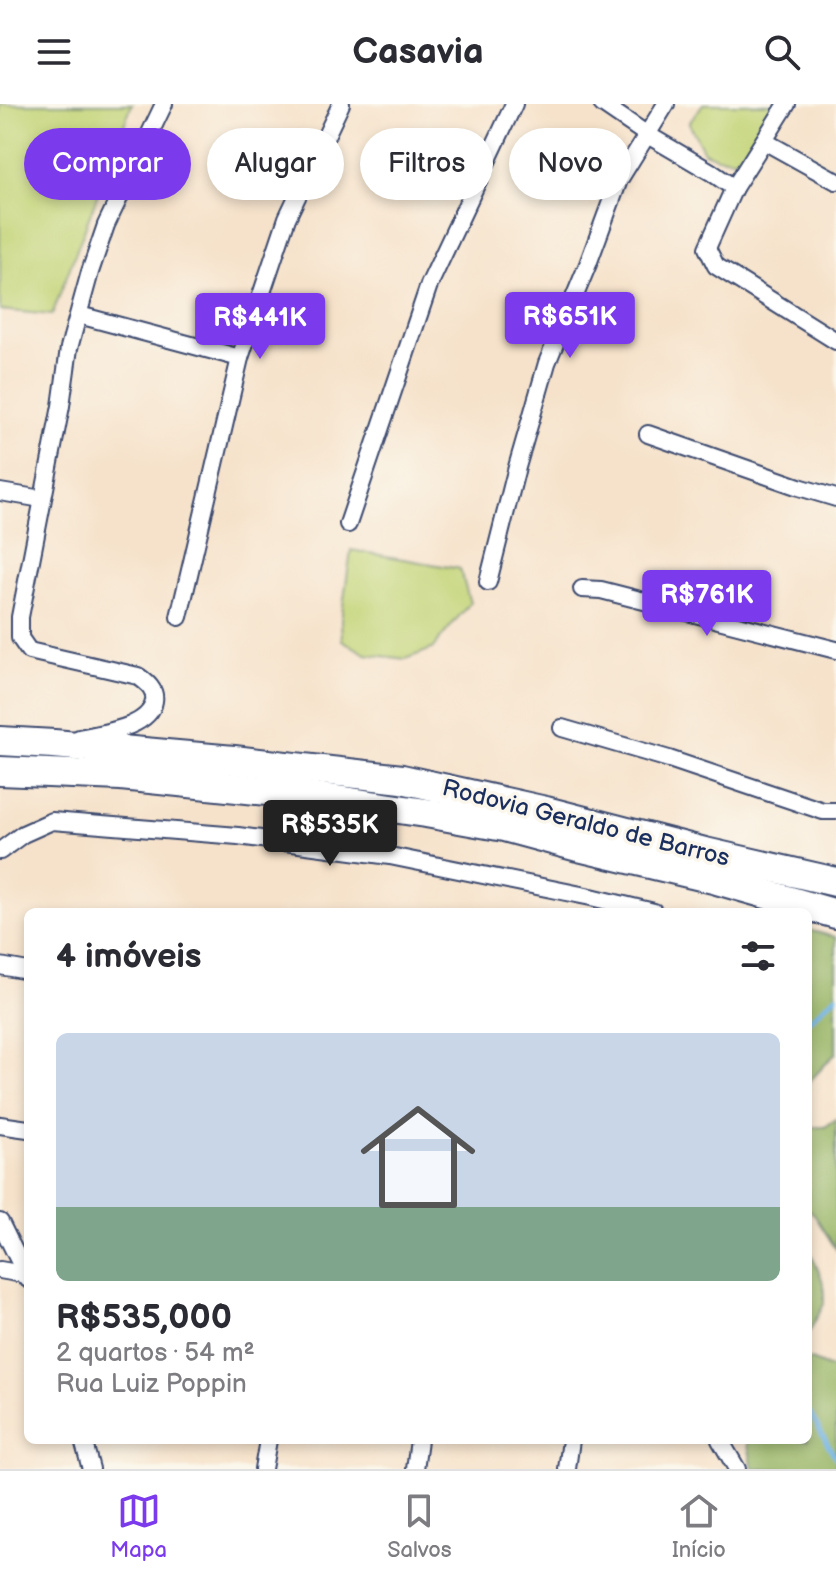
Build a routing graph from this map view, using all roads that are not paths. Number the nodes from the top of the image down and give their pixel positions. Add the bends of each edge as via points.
1 (164, 104) edge
2 (341, 104) edge
3 (514, 104) edge
4 (602, 104) edge
5 (666, 104) edge
6 (787, 104) edge
7 (646, 134) junction
8 (764, 141) junction
9 (836, 181) edge
10 (734, 188) junction
11 (79, 315) junction
12 (836, 341) edge
13 (240, 358) junction
14 (648, 434) dead end
15 (0, 492) edge
16 (836, 498) edge
17 (42, 499) junction
18 (348, 524) dead end
19 (488, 582) dead end
20 (582, 589) dead end
21 (179, 617) dead end
22 (836, 650) edge
23 (562, 728) dead end
24 (7, 740) edge
25 (54, 744) junction
26 (0, 771) edge
27 (256, 790) junction
28 (0, 792) edge
29 (836, 811) edge
30 (0, 851) edge
31 (836, 882) edge
32 (637, 908) edge
33 (804, 908) edge
34 (0, 966) edge
35 (24, 970) edge
36 (0, 1125) edge
37 (24, 1128) edge
38 (0, 1222) edge
39 (0, 1270) edge
40 (24, 1270) edge
41 (24, 1275) edge
42 (84, 1444) edge
43 (267, 1444) edge
44 (418, 1444) edge
45 (570, 1444) edge
46 (722, 1444) edge
47 (91, 1469) edge
48 (263, 1469) edge
49 (415, 1469) edge
50 (567, 1469) edge
51 (737, 1469) edge

1 - 11 street via 106,225
2 - 13 street via 287,218
3 - 18 street via 429,285
4 - 7 street
5 - 7 street
6 - 8 street
7 - 10 street
7 - 19 street via 619,180 547,363
8 - 9 street
8 - 10 street
10 - 12 street via 707,248 716,266
11 - 13 street
11 - 17 street
13 - 21 street
14 - 16 street
15 - 17 street
17 - 25 street via 20,617 23,643 29,651 138,676 154,694 154,703 139,721
20 - 22 street
23 - 29 street
24 - 25 highway, Rodovia Geraldo de Barros
25 - 31 highway, Rodovia Geraldo de Barros via 402,779
26 - 27 highway, Rodovia Geraldo de Barros
27 - 28 highway
27 - 33 highway, Rodovia Geraldo de Barros via 504,827 717,880
30 - 32 street via 52,821 224,835 390,856
34 - 35 street
36 - 37 street
38 - 40 street
39 - 41 street
42 - 47 street
43 - 48 street
44 - 49 street
45 - 50 street
46 - 51 street

